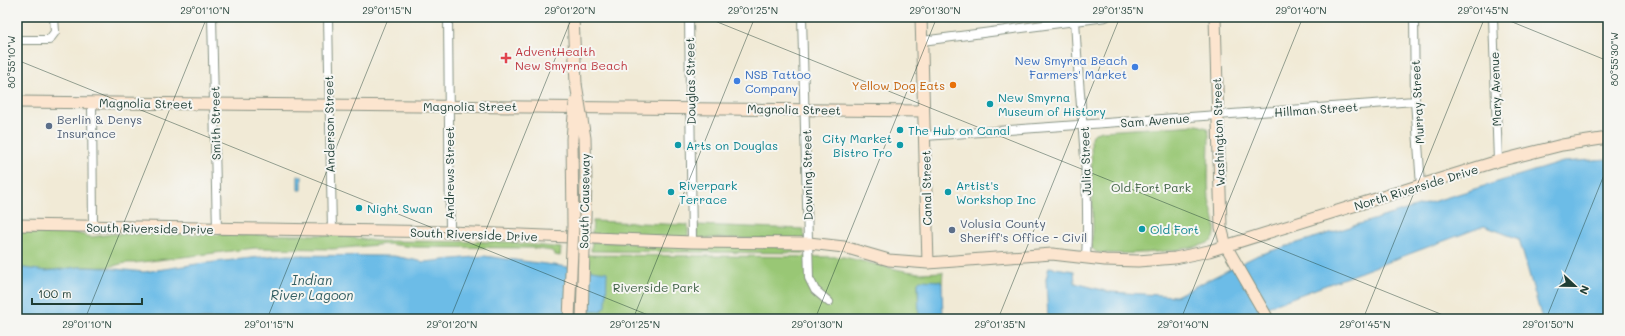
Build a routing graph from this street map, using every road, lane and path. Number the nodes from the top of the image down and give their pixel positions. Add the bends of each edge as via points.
1 (54, 17) edge
2 (212, 17) edge
3 (328, 17) edge
4 (448, 17) edge
5 (573, 17) edge
6 (689, 17) edge
7 (802, 17) edge
8 (921, 17) edge
9 (1106, 17) edge
10 (1215, 17) edge
11 (1414, 17) edge
12 (1493, 17) edge
13 (1075, 19) edge
14 (17, 40) edge
15 (922, 41) junction
16 (576, 84) junction
17 (17, 102) edge
18 (1415, 102) junction
19 (92, 103) junction
20 (215, 104) junction
21 (449, 105) junction
22 (328, 106) junction
23 (690, 108) junction
24 (806, 108) junction
25 (923, 111) junction
26 (1217, 116) junction
27 (1084, 125) junction
28 (925, 136) junction
29 (1608, 138) edge
30 (1498, 162) junction
31 (1421, 186) junction
32 (17, 225) edge
33 (93, 227) junction
34 (216, 230) junction
35 (332, 231) junction
36 (450, 232) junction
37 (692, 242) junction
38 (808, 243) junction
39 (1226, 246) junction
40 (1086, 258) junction
41 (928, 263) junction
42 (829, 302) dead end
43 (569, 319) edge
44 (582, 319) edge
45 (1268, 319) edge

1 - 14 street via 55,32 49,40
2 - 20 street, Smith Street
3 - 22 street, Anderson Street
4 - 21 street, Andrews Street
5 - 16 street, South Causeway
6 - 23 street, Douglas Street
7 - 24 street, Downing Street
8 - 15 street, Canal Street
9 - 13 street
10 - 26 street, Washington Street
11 - 18 street, Murray Street
12 - 30 street, Mary Avenue
13 - 15 street
13 - 27 street, Julia Street
15 - 25 street, Canal Street
16 - 43 street, South Causeway, bridge via 572,138 573,226
16 - 44 street, South Causeway, bridge via 584,138 585,168
17 - 19 street, Magnolia Street
18 - 26 street, Hillman Street
18 - 31 street, Murray Street
19 - 20 street, Magnolia Street
19 - 33 street
20 - 22 street, Magnolia Street
20 - 34 street, Smith Street
21 - 22 street, Magnolia Street
21 - 23 street, Magnolia Street
21 - 36 street, Andrews Street
22 - 35 street, Anderson Street
23 - 24 street, Magnolia Street
23 - 37 street, Douglas Street
24 - 25 street, Magnolia Street
24 - 38 street, Downing Street
25 - 28 street, Canal Street
26 - 27 street, Sam Avenue
26 - 39 street, Washington Street via 1221,227
27 - 28 street, Sam Avenue
27 - 40 street, Julia Street via 1088,228
28 - 41 street, Canal Street
29 - 30 street, North Riverside Drive via 1562,145
30 - 31 street, North Riverside Drive
31 - 39 street, North Riverside Drive
32 - 33 street, South Riverside Drive
33 - 34 street, South Riverside Drive
34 - 35 street, South Riverside Drive
35 - 36 street, South Riverside Drive
36 - 37 street, South Riverside Drive
37 - 38 street, South Riverside Drive
38 - 41 street, South Riverside Drive via 844,247 889,260
38 - 42 street, Downing Street via 809,278 815,290
39 - 40 street, North Riverside Drive via 1191,255 1138,261 1120,262
39 - 45 street, Washington Street
40 - 41 street via 1052,254

